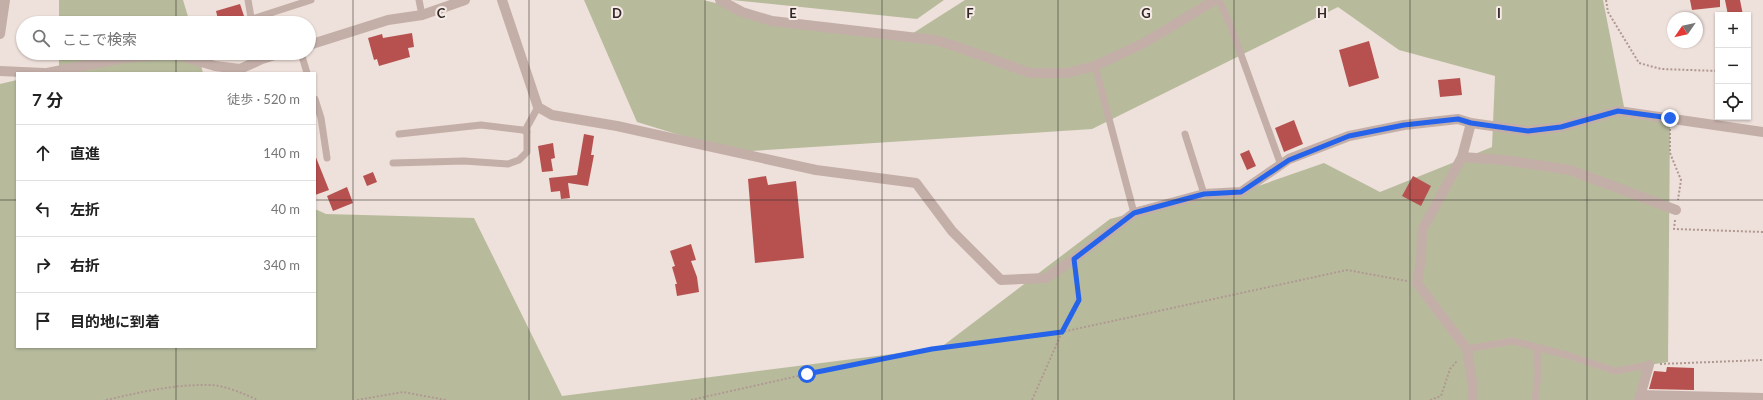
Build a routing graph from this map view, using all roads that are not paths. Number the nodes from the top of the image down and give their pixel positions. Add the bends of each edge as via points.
1 (5, 0) edge
2 (248, 0) edge
3 (311, 0) edge
4 (419, 0) edge
5 (465, 0) edge
6 (502, 0) edge
7 (720, 0) edge
8 (1215, 0) edge
9 (1219, 0) edge
10 (422, 15) junction
11 (251, 16) edge
12 (266, 16) edge
13 (0, 34) edge
14 (316, 42) edge
15 (113, 60) edge
16 (194, 60) edge
17 (255, 60) edge
18 (303, 60) edge
19 (1094, 66) junction
20 (0, 71) edge
21 (22, 72) edge
22 (50, 72) edge
23 (307, 72) edge
24 (316, 102) edge
25 (538, 107) junction
26 (1471, 123) junction
27 (527, 132) junction
28 (1763, 132) edge
29 (400, 134) dead end
30 (1185, 134) dead end
31 (1462, 157) junction
32 (327, 158) dead end
33 (393, 163) dead end
34 (1281, 165) junction
35 (1204, 194) junction
36 (1676, 210) road end
37 (1134, 213) junction
38 (1537, 348) junction
39 (1468, 349) junction
40 (1649, 365) joint
41 (1640, 397) edge
42 (1763, 398) edge
43 (1472, 400) edge
44 (1535, 400) edge

1 - 13 street
2 - 11 lane
3 - 12 lane
4 - 10 lane
5 - 10 street
6 - 25 street
7 - 19 street via 742,12 772,21 935,40 1030,73 1067,73
8 - 19 street via 1144,43
9 - 34 lane
10 - 14 street via 388,20
15 - 22 street
16 - 17 street via 240,69
18 - 23 lane
19 - 37 lane
20 - 21 street
24 - 32 lane
25 - 27 lane via 527,127
25 - 37 street via 552,114 816,170 916,183 952,231 1001,280 1046,278
26 - 28 street via 1528,131 1561,127 1618,111
26 - 31 street
26 - 34 street via 1458,119 1440,120 1349,136
27 - 29 lane via 482,125
27 - 33 lane via 527,152 519,160 508,164 464,161
30 - 35 lane
31 - 36 street via 1504,160 1570,170
31 - 39 street via 1422,230 1417,283
34 - 35 street via 1241,192
35 - 37 street
38 - 39 lane via 1512,341
38 - 40 lane via 1616,371
38 - 44 lane via 1538,375
39 - 43 street
40 - 41 street
41 - 42 street

